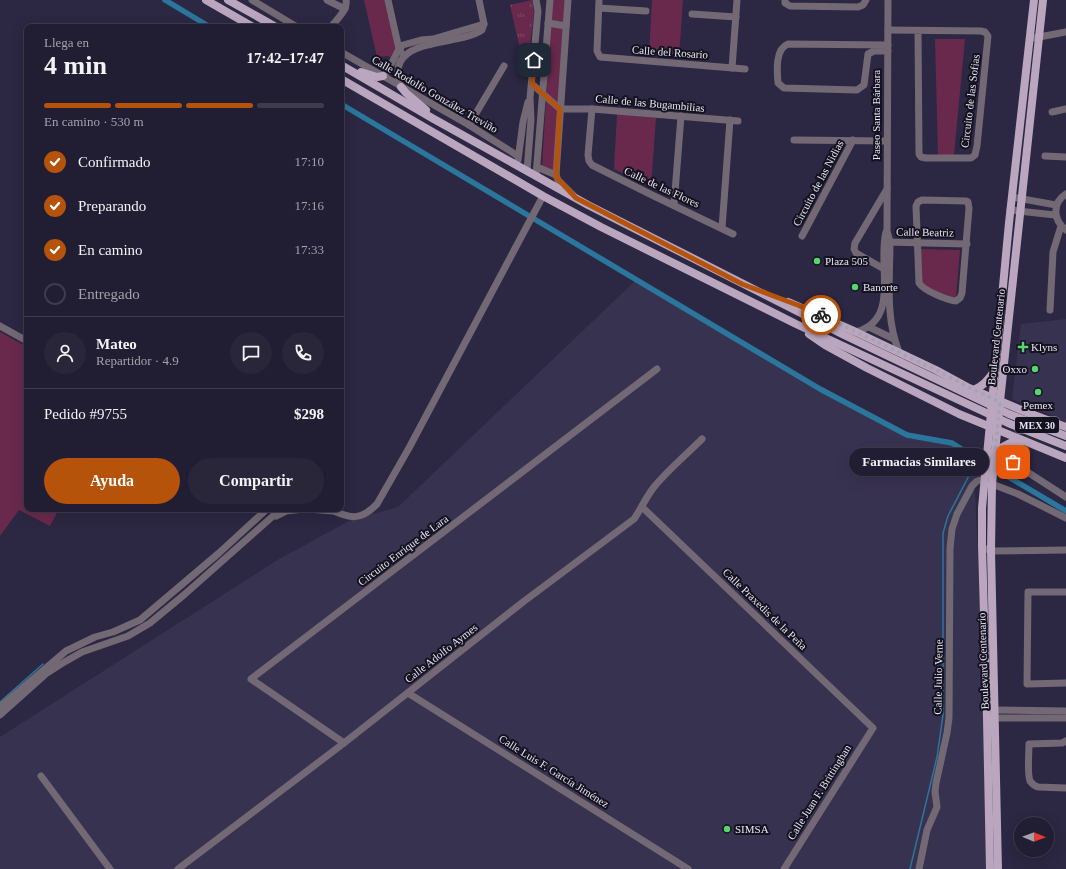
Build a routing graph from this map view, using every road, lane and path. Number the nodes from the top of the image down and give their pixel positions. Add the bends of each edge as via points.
1 (206, 0) edge
2 (228, 0) edge
3 (252, 0) edge
4 (327, 0) edge
5 (346, 0) edge
6 (388, 0) edge
7 (479, 0) edge
8 (536, 0) edge
9 (550, 0) edge
10 (568, 0) edge
11 (737, 0) edge
12 (785, 0) edge
13 (866, 0) edge
14 (888, 0) edge
15 (1034, 0) edge
16 (1044, 0) edge
17 (827, 3) edge
18 (599, 4) edge
19 (345, 9) junction
20 (646, 11) dead end
21 (692, 14) dead end
22 (736, 18) junction
23 (548, 23) junction
24 (248, 24) edge
25 (271, 24) edge
26 (292, 24) edge
27 (333, 24) edge
28 (484, 24) junction
29 (566, 26) junction
30 (888, 30) junction
31 (918, 31) junction
32 (1066, 32) edge
33 (1039, 37) junction
34 (1029, 39) junction
35 (399, 48) junction
36 (888, 48) junction
37 (344, 54) edge
38 (404, 55) junction
39 (504, 66) dead end
40 (344, 67) edge
41 (732, 68) junction
42 (745, 69) dead end
43 (352, 71) junction
44 (383, 76) junction
45 (344, 80) edge
46 (532, 84) junction
47 (401, 87) junction
48 (542, 94) junction
49 (530, 98) junction
50 (560, 109) junction
51 (592, 109) junction
52 (1066, 109) edge
53 (1052, 112) dead end
54 (681, 116) junction
55 (432, 118) junction
56 (730, 120) junction
57 (738, 121) dead end
58 (469, 125) junction
59 (521, 130) junction
60 (530, 131) junction
61 (794, 140) dead end
62 (853, 140) junction
63 (887, 141) junction
64 (520, 144) junction
65 (529, 145) junction
66 (518, 156) junction
67 (1045, 156) dead end
68 (1066, 157) edge
69 (517, 165) junction
70 (537, 167) junction
71 (526, 171) junction
72 (536, 176) junction
73 (556, 176) junction
74 (887, 189) junction
75 (1066, 194) edge
76 (543, 196) junction
77 (1012, 197) junction
78 (576, 198) junction
79 (1022, 198) junction
80 (674, 205) junction
81 (1056, 205) junction
82 (1010, 210) junction
83 (1020, 212) junction
84 (1055, 215) junction
85 (722, 228) junction
86 (1064, 228) edge
87 (733, 234) dead end
88 (802, 236) dead end
89 (887, 242) junction
90 (916, 242) junction
91 (967, 244) junction
92 (884, 269) junction
93 (752, 288) junction
94 (1050, 310) dead end
95 (796, 324) junction
96 (0, 326) edge
97 (868, 327) junction
98 (856, 332) junction
99 (24, 339) edge
100 (894, 339) junction
101 (899, 352) junction
102 (657, 369) dead end
103 (994, 370) junction
104 (972, 389) junction
105 (996, 400) junction
106 (1026, 412) junction
107 (959, 414) junction
108 (1066, 427) edge
109 (993, 428) junction
110 (1066, 436) edge
111 (702, 439) dead end
112 (1023, 441) junction
113 (1066, 446) edge
114 (992, 453) junction
115 (1066, 458) edge
116 (988, 479) junction
117 (1066, 497) edge
118 (642, 507) junction
119 (264, 512) edge
120 (278, 512) edge
121 (286, 512) edge
122 (336, 512) edge
123 (272, 517) junction
124 (1066, 518) edge
125 (982, 546) junction
126 (1064, 550) dead end
127 (991, 551) junction
128 (982, 558) junction
129 (180, 587) junction
130 (1066, 592) edge
131 (185, 594) junction
132 (984, 609) junction
133 (993, 645) junction
134 (986, 670) junction
135 (1066, 683) edge
136 (408, 693) junction
137 (0, 706) edge
138 (1066, 711) edge
139 (995, 714) junction
140 (0, 715) edge
141 (1066, 718) edge
142 (873, 728) joint
143 (1066, 741) edge
144 (344, 743) junction
145 (40, 776) dead end
146 (1066, 788) edge
147 (110, 869) edge
148 (178, 869) edge
149 (688, 869) edge
150 (784, 869) edge
151 (919, 869) edge
152 (990, 869) edge
153 (998, 869) edge

1 - 24 main road
2 - 25 main road
3 - 26 street
4 - 19 street
5 - 19 street
6 - 35 street
7 - 28 street
8 - 46 street via 538,11
9 - 23 street
10 - 29 street
11 - 22 street
12 - 17 street via 790,6
13 - 17 street via 861,7
14 - 30 street, Paseo Santa Bárbara
15 - 34 main road, Boulevard Centenario
16 - 33 main road, Boulevard Centenario
18 - 20 street
18 - 41 street, Calle del Rosario via 596,51 600,57
19 - 27 street
21 - 22 street
22 - 41 street
23 - 29 street
23 - 48 street
28 - 35 street via 408,43
28 - 38 street via 482,30 471,36 414,49
29 - 50 street
30 - 31 street, Circuito de las Sofias
30 - 36 street, Paseo Santa Bárbara
31 - 31 street, Circuito de las Sofias via 981,31 988,36 977,146 971,158 926,158 919,154
32 - 33 street
33 - 34 street
33 - 79 main road, Boulevard Centenario
34 - 77 main road, Boulevard Centenario
35 - 38 street
35 - 44 street
36 - 36 street via 788,44 780,51 778,83 784,88 857,90 864,85 868,54
36 - 63 street, Paseo Santa Bárbara
37 - 44 street, Calle Rodolfo González Treviño
38 - 47 street via 397,74
39 - 58 street
40 - 43 main road, MEX 30
41 - 42 street, Calle del Rosario
43 - 44 main road via 378,78
43 - 55 main road, MEX 30
44 - 47 street, Calle Rodolfo González Treviño
45 - 76 main road, MEX 30
46 - 48 street
46 - 49 street
47 - 55 main road via 428,111
47 - 58 street, Calle Rodolfo González Treviño
48 - 50 street
48 - 70 street
49 - 59 street
49 - 60 street
50 - 51 street, Calle de las Bugambilias
50 - 73 street
51 - 54 street, Calle de las Bugambilias
51 - 80 street, Calle de las Flores via 589,161 597,168
52 - 53 street
54 - 56 street, Calle de las Bugambilias
54 - 80 street
55 - 69 main road, MEX 30
56 - 57 street, Calle de las Bugambilias
56 - 85 street
58 - 66 street, Calle Rodolfo González Treviño
59 - 60 street
59 - 64 street
60 - 65 street
61 - 62 street, Circuito de las Nidias
62 - 63 street, Circuito de las Nidias
62 - 88 street, Circuito de las Nidias
63 - 74 street, Paseo Santa Bárbara
64 - 65 street
64 - 66 street
65 - 71 street
66 - 69 street
67 - 68 street
69 - 71 main road, MEX 30
70 - 72 street
70 - 73 street
71 - 72 main road, MEX 30
72 - 78 main road, MEX 30
73 - 78 street
74 - 89 street, Paseo Santa Bárbara
74 - 92 street via 855,242 854,249 856,253
75 - 81 street
76 - 95 main road, MEX 30
76 - 122 street via 377,504 370,512 361,516 351,517
77 - 79 street
77 - 82 main road, Boulevard Centenario
78 - 93 main road, MEX 30
79 - 81 street
79 - 83 main road, Boulevard Centenario
80 - 85 street, Calle de las Flores
81 - 84 street
82 - 83 street
82 - 103 main road, Boulevard Centenario
83 - 84 street
83 - 105 main road, Boulevard Centenario
84 - 86 street
85 - 87 street, Calle de las Flores
86 - 94 street via 1053,252
89 - 90 street, Calle Beatriz
89 - 92 street, Paseo Santa Bárbara
89 - 100 street, Paseo Santa Bárbara via 889,312
90 - 91 street, Calle Beatriz
90 - 91 street via 918,202 966,201 969,208
90 - 91 street via 919,283 922,288 956,301 962,293
92 - 97 street, Paseo Santa Bárbara via 882,310 874,323
93 - 98 main road via 800,306
93 - 110 main road, MEX 30 via 1009,414
95 - 107 main road via 845,356
95 - 113 main road, MEX 30 via 1008,423
96 - 99 street
97 - 98 street, Paseo Santa Bárbara
97 - 100 street
98 - 101 main road
100 - 101 street, Paseo Santa Bárbara
101 - 104 main road
102 - 144 street, Circuito Enrique de Lara via 251,679
103 - 104 main road via 982,387
103 - 105 main road, Boulevard Centenario
104 - 105 main road
104 - 107 main road via 972,404
105 - 106 main road
105 - 109 main road, Boulevard Centenario
106 - 108 main road
106 - 112 main road via 1017,421 1016,427 1016,434
107 - 109 main road
109 - 112 main road
109 - 114 main road, Boulevard Centenario
111 - 118 street, Calle Adolfo Aymes via 654,487
112 - 114 main road via 1010,442
112 - 115 main road
114 - 116 main road, Boulevard Centenario
114 - 117 street
116 - 124 street
116 - 125 main road, Boulevard Centenario
116 - 127 main road, Boulevard Centenario
116 - 151 street, Calle Julio Verne via 978,481 972,486 957,514 950,537 949,718 936,788 938,807 927,830
118 - 136 street, Calle Adolfo Aymes via 634,519
118 - 142 street, Calle Praxedis de la Peña
119 - 129 street
120 - 123 street
121 - 123 street
123 - 131 street
125 - 127 street
125 - 128 main road, Boulevard Centenario
126 - 127 street
127 - 128 street
127 - 133 main road, Boulevard Centenario
128 - 132 main road, Boulevard Centenario
129 - 131 street
129 - 137 street via 140,620 66,651
130 - 135 street via 1028,592 1027,684
131 - 140 street via 139,630 82,652 60,664
132 - 133 main road via 990,618
132 - 134 main road, Boulevard Centenario
133 - 139 main road, Boulevard Centenario
134 - 139 main road via 991,712
134 - 152 main road, Boulevard Centenario
136 - 144 street, Calle Adolfo Aymes
136 - 149 street, Calle Luis F. García Jiménez
138 - 139 street
139 - 141 street
139 - 153 main road, Boulevard Centenario
142 - 150 street, Calle Juan F. Brittinghan
143 - 146 street via 1029,744 1030,782 1038,788
144 - 148 street, Calle Adolfo Aymes
145 - 147 street

